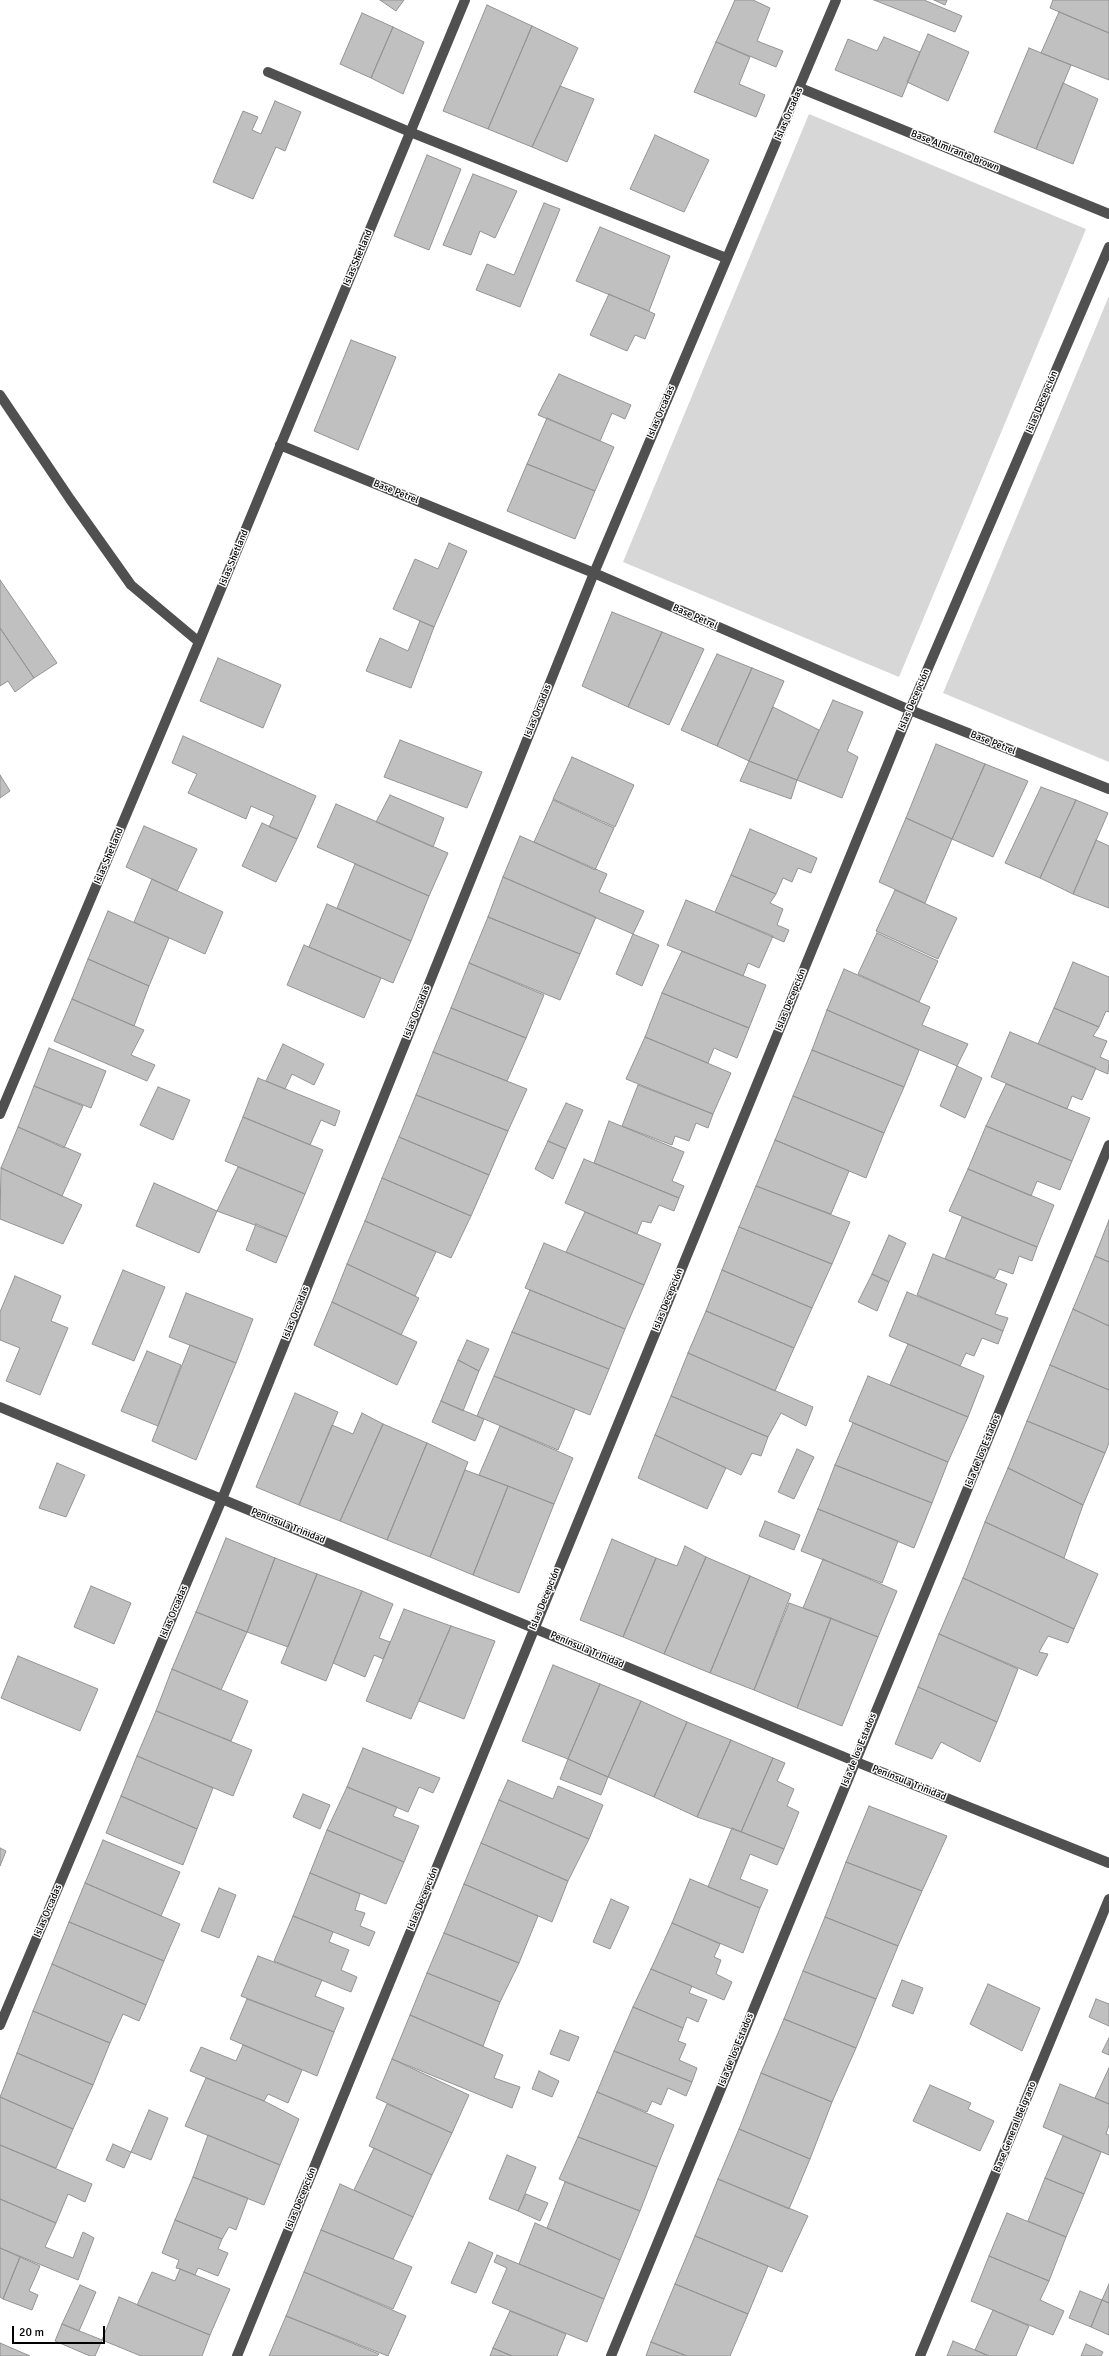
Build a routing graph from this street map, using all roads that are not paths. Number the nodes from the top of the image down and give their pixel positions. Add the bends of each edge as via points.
1 (465, 0) edge
2 (836, 0) edge
3 (268, 72) dead end
4 (800, 88) junction
5 (410, 132) junction
6 (1109, 214) edge
7 (1109, 247) edge
8 (726, 258) junction
9 (0, 395) edge
10 (280, 446) junction
11 (594, 573) junction
12 (199, 642) junction
13 (910, 710) junction
14 (1109, 789) edge
15 (0, 1114) edge
16 (1109, 1146) edge
17 (0, 1407) edge
18 (222, 1499) junction
19 (534, 1627) junction
20 (854, 1761) junction
21 (1109, 1863) edge
22 (1109, 1899) edge
23 (0, 2025) edge
24 (237, 2356) edge
25 (611, 2356) edge
26 (920, 2356) edge

1 - 5 street, Islas Shetland
2 - 4 street, Islas Orcadas
3 - 5 street
4 - 6 street, Base Almirante Brown
4 - 8 street, Islas Orcadas
5 - 8 street
5 - 10 street, Islas Shetland
7 - 13 street, Islas Decepción
8 - 11 street, Islas Orcadas
9 - 12 street via 131,585
10 - 11 street, Base Petrel
10 - 12 street, Islas Shetland
11 - 13 street, Base Petrel
11 - 18 street, Islas Orcadas
12 - 15 street, Islas Shetland
13 - 14 street, Base Petrel
13 - 19 street, Islas Decepción
16 - 20 street, Isla de los Estados
17 - 18 street, Península Trinidad
18 - 19 street, Península Trinidad
18 - 23 street, Islas Orcadas
19 - 20 street, Península Trinidad
19 - 24 street, Islas Decepción
20 - 21 street, Península Trinidad
20 - 25 street, Isla de los Estados
22 - 26 street, Base General Belgrano

